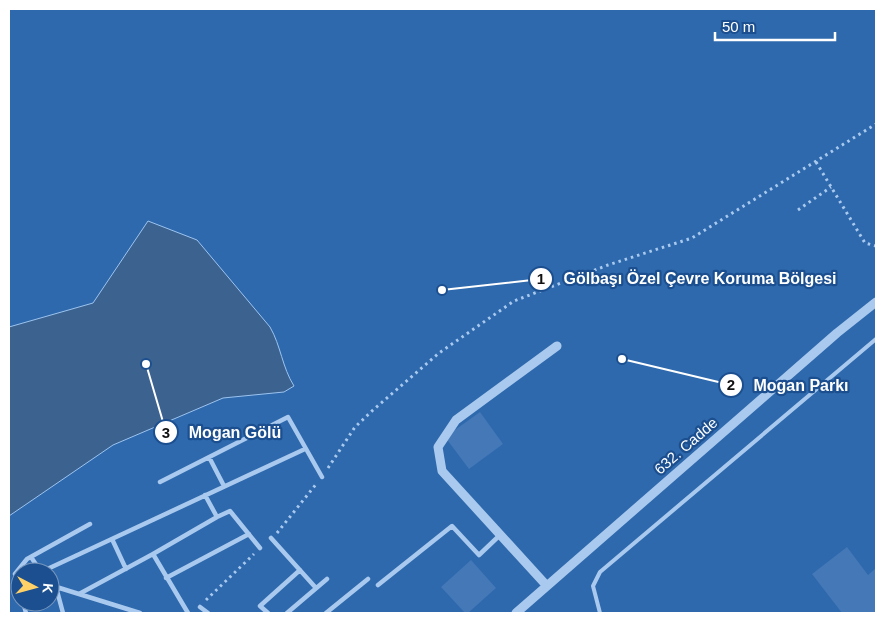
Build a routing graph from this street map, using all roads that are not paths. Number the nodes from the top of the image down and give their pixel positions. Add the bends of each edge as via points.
1 (876, 302) edge
2 (876, 339) edge
3 (557, 346) dead end
4 (305, 448) junction
5 (209, 457) junction
6 (322, 477) road end
7 (160, 482) dead end
8 (224, 486) junction
9 (205, 495) junction
10 (217, 517) junction
11 (90, 524) dead end
12 (249, 534) junction
13 (500, 535) junction
14 (271, 538) road end
15 (112, 539) junction
16 (260, 548) road end
17 (153, 554) junction
18 (31, 557) junction
19 (27, 562) edge
20 (34, 562) edge
21 (60, 563) edge
22 (126, 569) junction
23 (300, 570) junction
24 (166, 578) junction
25 (327, 579) dead end
26 (368, 579) dead end
27 (378, 585) dead end
28 (547, 586) junction
29 (60, 587) edge
30 (316, 588) junction
31 (79, 594) junction
32 (60, 600) edge
33 (200, 607) road end
34 (64, 613) edge
35 (140, 613) edge
36 (188, 613) edge
37 (208, 613) edge
38 (268, 613) edge
39 (287, 613) edge
40 (326, 613) edge
41 (516, 613) edge
42 (600, 613) edge

1 - 28 street, 632. Cadde
2 - 42 lane via 600,572 593,586
3 - 13 street via 456,420 438,446 442,471
4 - 5 street via 288,417
4 - 6 street
4 - 8 street
5 - 7 street
5 - 8 street
8 - 9 street
9 - 10 street
9 - 15 street
10 - 12 street via 230,511
10 - 17 street
11 - 18 street
12 - 16 street
12 - 24 street
13 - 27 street via 479,554 452,526
13 - 28 street
14 - 23 street
15 - 21 street
15 - 22 street
17 - 22 street
17 - 24 street
18 - 19 street
18 - 20 street
22 - 31 street
23 - 30 street
23 - 38 street via 260,606
24 - 36 street
25 - 30 street
26 - 40 street
28 - 41 street, 632. Cadde
29 - 31 street
30 - 39 street
31 - 35 street
32 - 34 street
33 - 37 street

